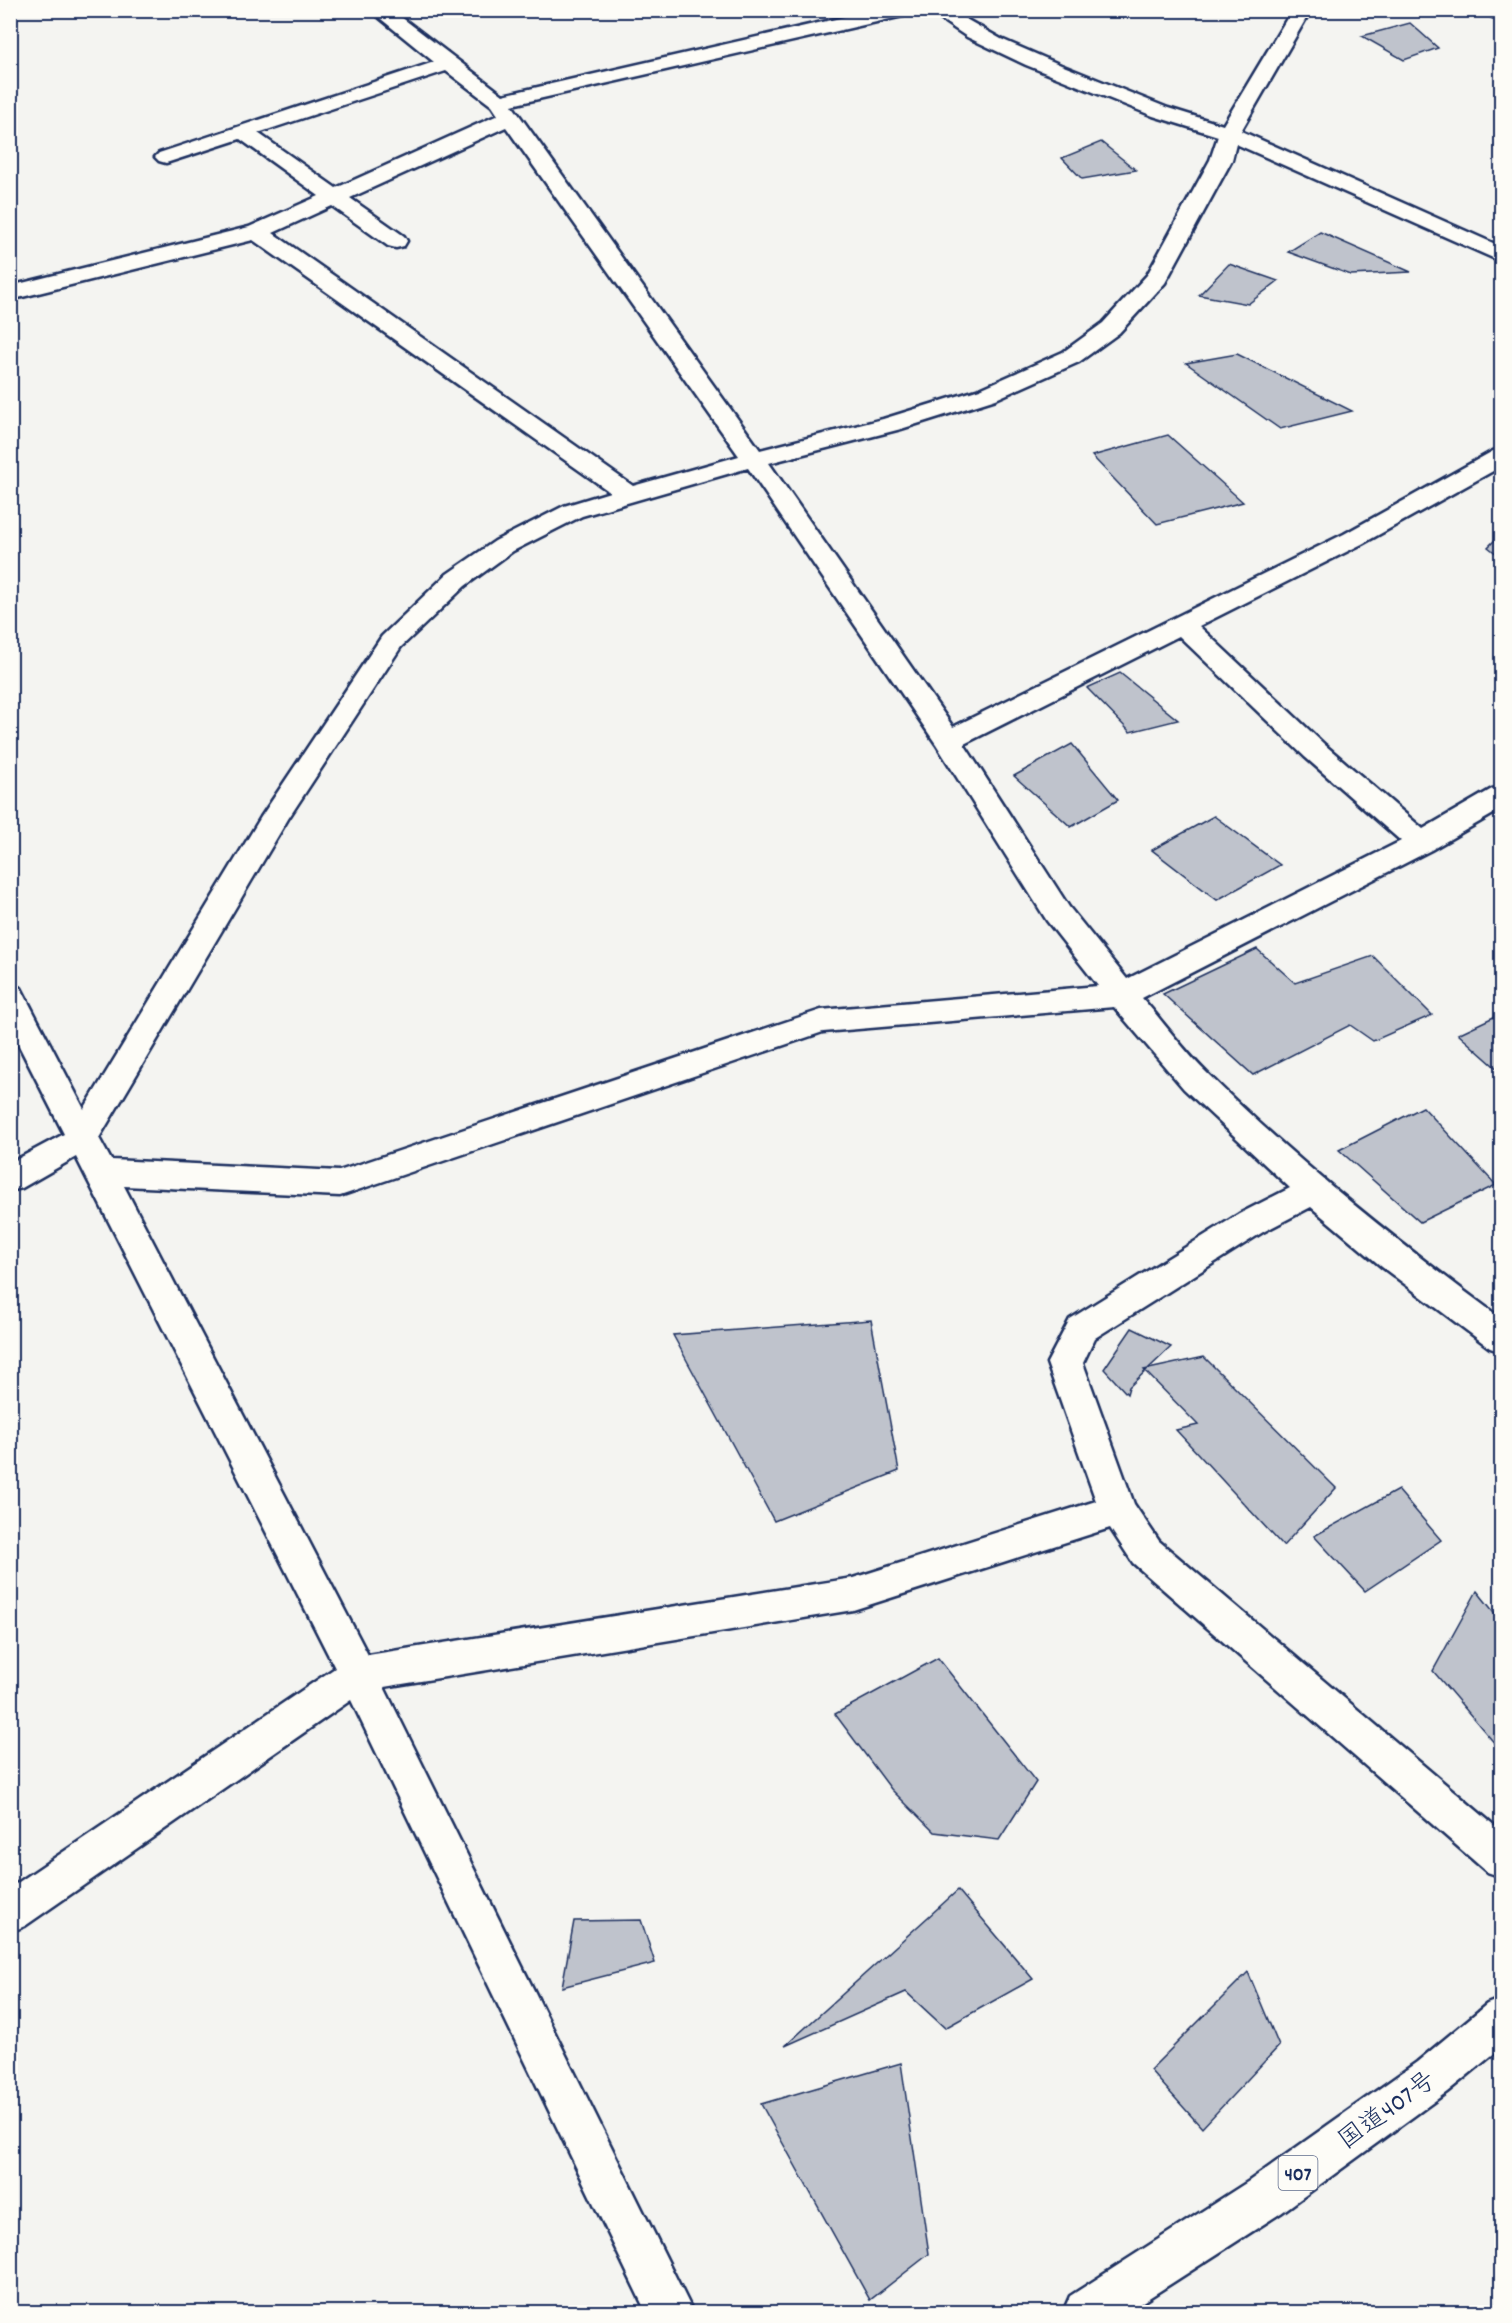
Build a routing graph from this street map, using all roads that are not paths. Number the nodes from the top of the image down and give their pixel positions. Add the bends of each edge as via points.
1 (379, 10) edge
2 (903, 10) edge
3 (936, 10) edge
4 (1302, 10) edge
5 (448, 64) junction
6 (504, 109) junction
7 (243, 132) junction
8 (1229, 133) junction
9 (166, 157) dead end
10 (335, 197) junction
11 (257, 232) junction
12 (396, 241) dead end
13 (1502, 255) edge
14 (10, 293) edge
15 (1502, 456) edge
16 (754, 459) junction
17 (630, 495) junction
18 (1183, 625) junction
19 (948, 741) junction
20 (1502, 796) edge
21 (1421, 843) junction
22 (1122, 995) junction
23 (10, 996) edge
24 (83, 1138) junction
25 (101, 1172) junction
26 (10, 1179) edge
27 (1314, 1191) junction
28 (1502, 1338) edge
29 (1118, 1510) junction
30 (358, 1674) junction
31 (1502, 1858) edge
32 (10, 1912) edge
33 (1502, 2019) edge
34 (670, 2313) edge
35 (1086, 2313) edge

1 - 5 main road
2 - 6 main road
3 - 8 main road via 1022,57 1188,123
4 - 8 main road
5 - 6 main road
5 - 7 main road
6 - 10 main road
6 - 16 main road
7 - 9 main road
7 - 10 main road
8 - 13 main road
8 - 16 main road via 1221,160 1157,278 1111,328 1071,357 988,394 892,424
10 - 11 main road
10 - 12 main road
11 - 14 main road
11 - 17 main road
15 - 18 main road via 1353,539
16 - 17 main road
16 - 19 main road
17 - 24 main road via 573,511 504,546 456,580 391,642 275,817
18 - 19 main road
18 - 21 main road via 1315,751
19 - 22 main road via 1058,914
20 - 21 main road
21 - 22 main road
22 - 25 main road via 821,1021 340,1184
22 - 27 main road via 1195,1081
23 - 24 main road
24 - 25 main road
24 - 26 main road
25 - 30 main road
27 - 28 main road via 1394,1258
27 - 29 main road via 1251,1223 1082,1329 1065,1363
29 - 30 main road via 853,1594
29 - 31 main road via 1146,1552
30 - 32 main road
30 - 34 main road
33 - 35 main road, 国道407号 / 407 via 1432,2077 1265,2197

